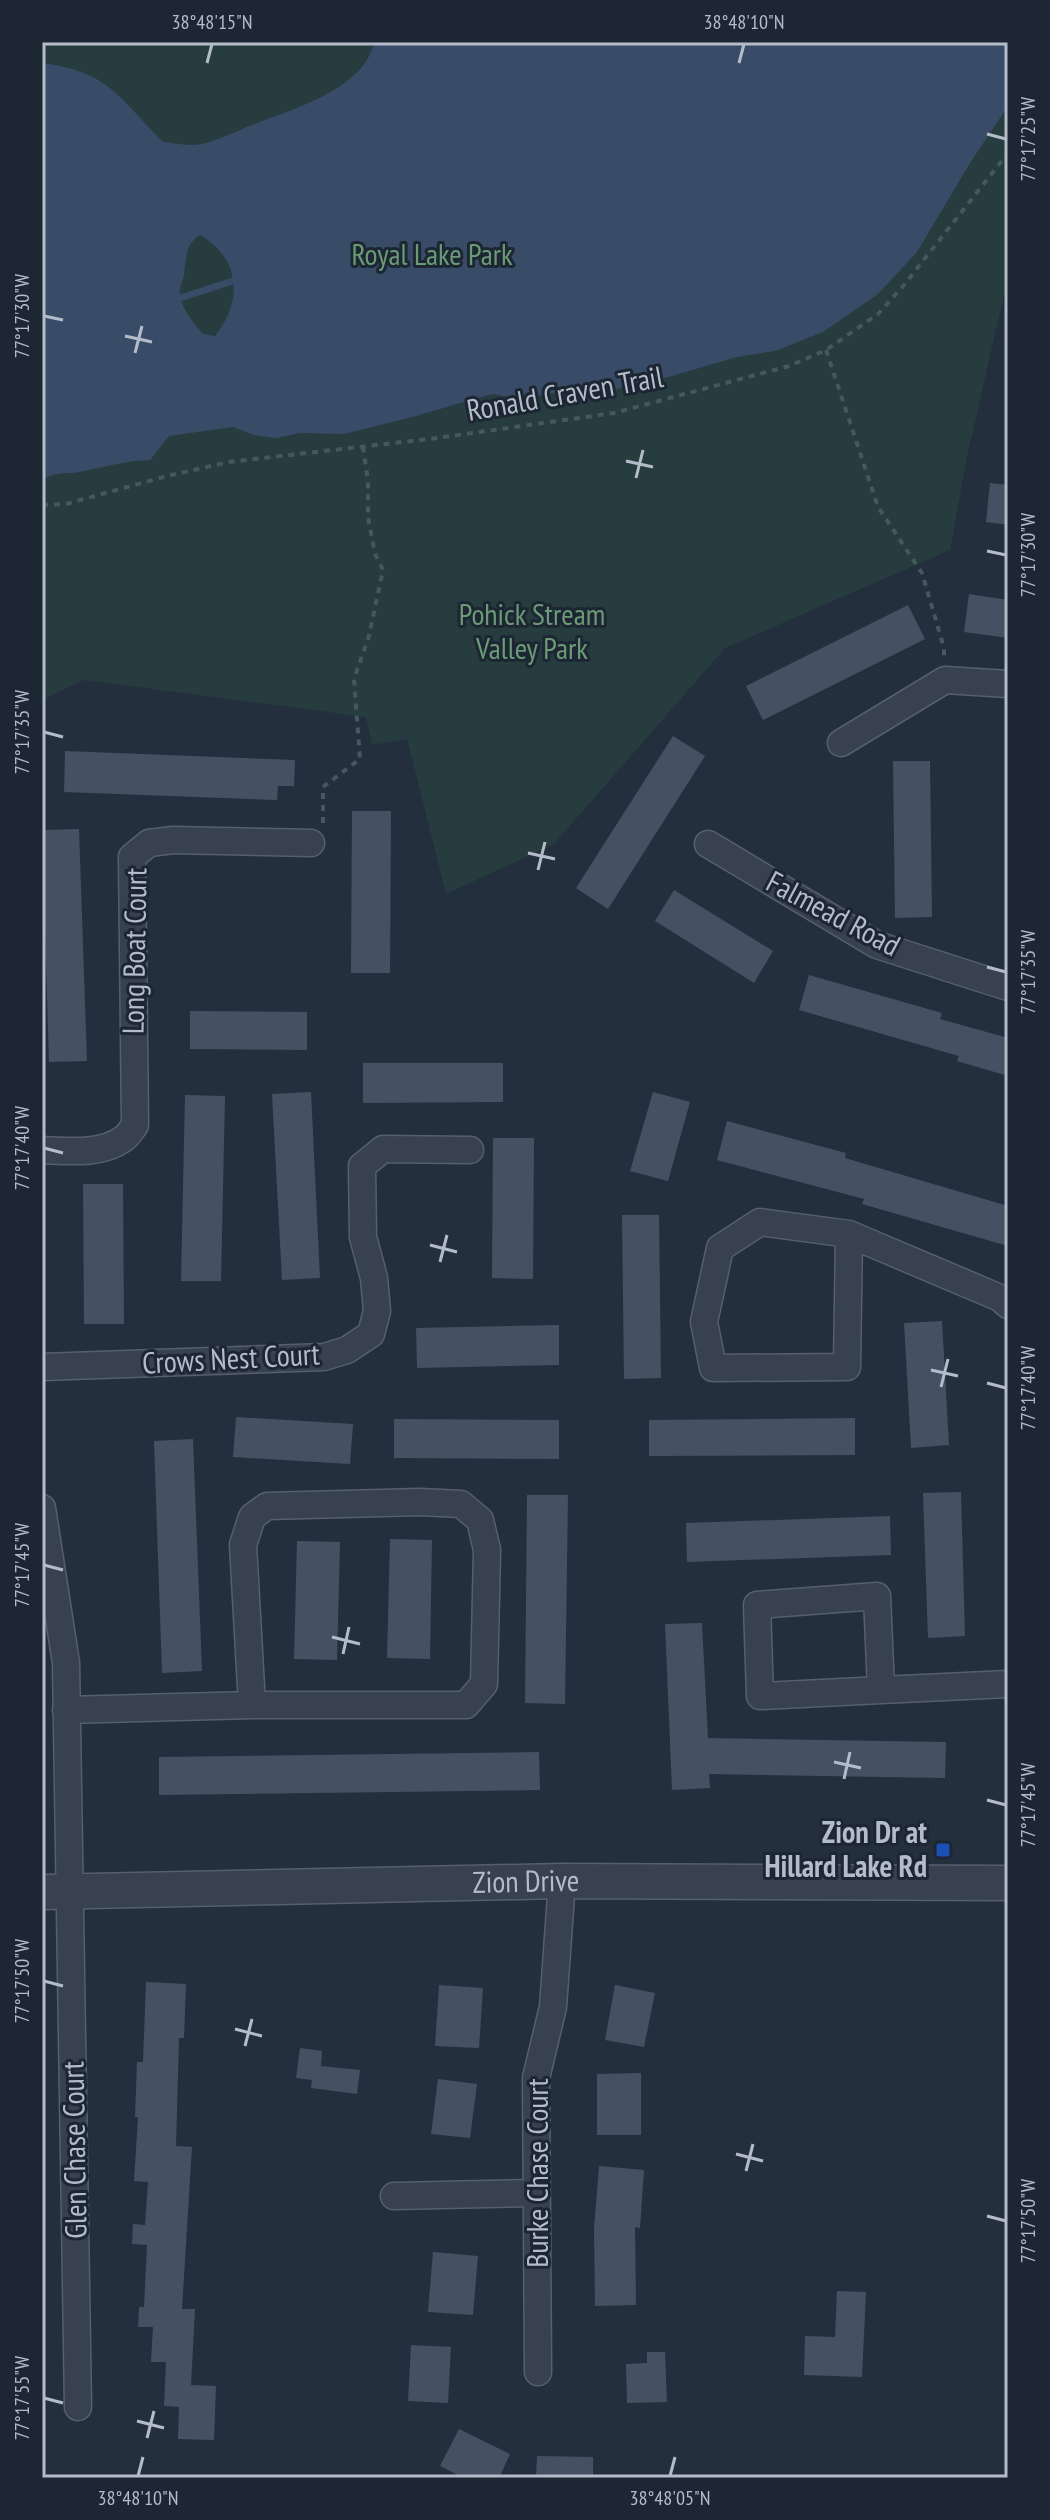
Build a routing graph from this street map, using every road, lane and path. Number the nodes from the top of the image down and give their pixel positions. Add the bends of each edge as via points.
1 (1008, 153) edge
2 (826, 350) junction
3 (363, 447) junction
4 (42, 505) edge
5 (945, 680) junction
6 (1008, 684) edge
7 (841, 743) dead end
8 (311, 843) joint
9 (708, 844) dead end
10 (1008, 987) edge
11 (42, 1150) edge
12 (470, 1150) dead end
13 (849, 1234) junction
14 (1008, 1305) edge
15 (42, 1367) edge
16 (42, 1508) edge
17 (1008, 1684) edge
18 (881, 1690) junction
19 (252, 1705) junction
20 (66, 1710) junction
21 (562, 1881) junction
22 (1008, 1883) edge
23 (56, 1892) edge
24 (536, 2193) junction
25 (394, 2196) dead end
26 (538, 2372) dead end
27 (78, 2407) dead end

1 - 2 path, Ronald Craven Trail via 878,314
2 - 3 path, Ronald Craven Trail via 777,369 614,413
2 - 5 path via 878,507 922,573 944,648
3 - 4 path, Ronald Craven Trail via 229,462 66,504
3 - 8 path via 368,517 383,570 354,679 360,759 323,787 323,842
5 - 6 street
5 - 7 street
8 - 11 street, Long Boat Court via 173,840 149,843 132,857 135,1125 124,1139 104,1147
9 - 10 street, Falmead Road via 877,945
12 - 15 street, Crows Nest Court via 383,1149 362,1166 363,1237 377,1311 371,1334 347,1350 324,1357
13 - 13 street via 760,1222 720,1248 704,1322 713,1368 847,1367
13 - 14 street
16 - 20 street, Glen Chase Court via 66,1663
17 - 18 street
18 - 18 street via 760,1696 757,1605 877,1596
19 - 19 street via 466,1705 484,1684 487,1550 480,1520 461,1504 420,1502 267,1506 252,1517 243,1545
19 - 20 street
20 - 23 street, Glen Chase Court
21 - 22 street, Zion Drive
21 - 23 street, Zion Drive
21 - 24 street, Burke Chase Court via 553,2007 536,2078
23 - 27 street, Glen Chase Court
24 - 25 street
24 - 26 street, Burke Chase Court

